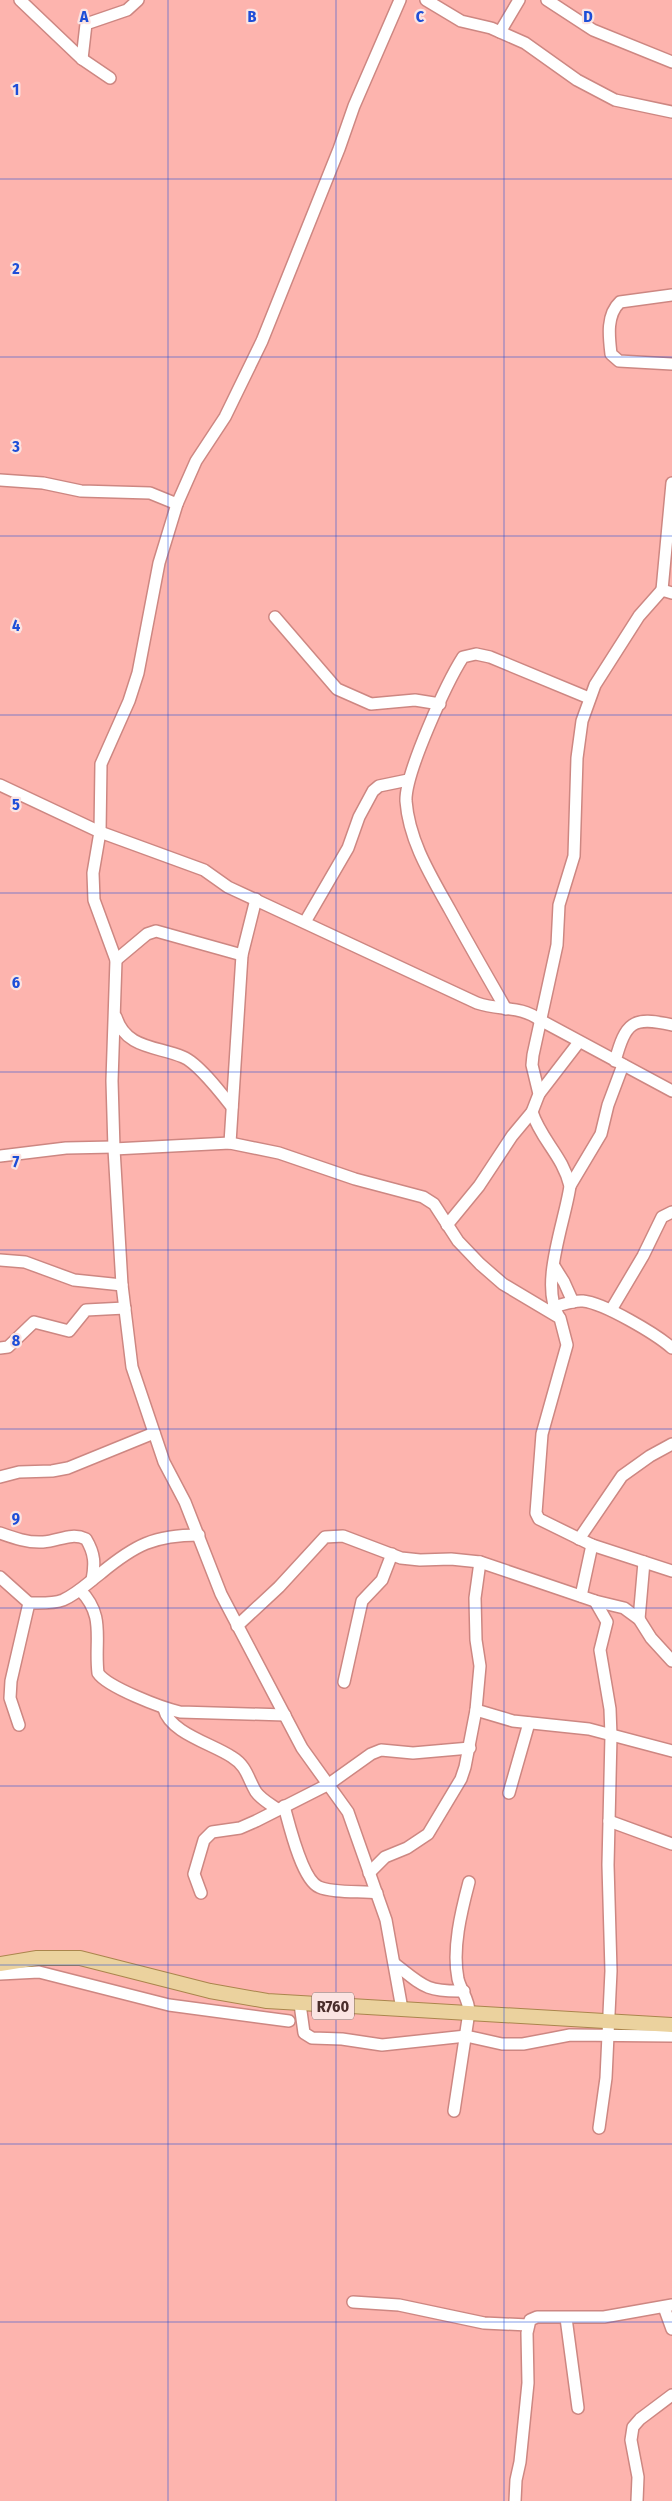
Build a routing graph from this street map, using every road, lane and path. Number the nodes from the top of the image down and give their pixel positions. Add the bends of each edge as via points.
1 (20, 0) edge
2 (138, 0) edge
3 (400, 0) edge
4 (426, 0) edge
5 (519, 0) edge
6 (547, 0) edge
7 (500, 32) junction
8 (82, 59) junction
9 (672, 62) edge
10 (110, 78) dead end
11 (672, 112) edge
12 (672, 295) edge
13 (672, 364) edge
14 (0, 480) edge
15 (672, 483) edge
16 (177, 504) junction
17 (667, 591) edge
18 (275, 617) dead end
19 (589, 698) junction
20 (440, 704) junction
21 (408, 780) junction
22 (0, 785) edge
23 (100, 832) junction
24 (256, 899) junction
25 (306, 922) junction
26 (242, 955) junction
27 (116, 960) junction
28 (506, 1009) junction
29 (114, 1012) junction
30 (540, 1020) junction
31 (672, 1025) edge
32 (578, 1042) junction
33 (619, 1062) junction
34 (672, 1091) edge
35 (539, 1094) junction
36 (232, 1107) junction
37 (532, 1112) junction
38 (230, 1143) junction
39 (114, 1148) junction
40 (0, 1156) edge
41 (570, 1186) junction
42 (672, 1212) edge
43 (447, 1225) junction
44 (0, 1260) edge
45 (554, 1266) junction
46 (122, 1285) junction
47 (573, 1302) junction
48 (553, 1307) junction
49 (125, 1308) junction
50 (612, 1310) junction
51 (560, 1318) junction
52 (0, 1348) edge
53 (672, 1348) edge
54 (154, 1433) junction
55 (672, 1444) edge
56 (0, 1476) edge
57 (0, 1533) edge
58 (199, 1535) junction
59 (579, 1539) junction
60 (592, 1545) junction
61 (392, 1554) junction
62 (480, 1562) junction
63 (644, 1562) junction
64 (672, 1571) edge
65 (0, 1576) edge
66 (92, 1580) junction
67 (80, 1590) junction
68 (640, 1594) junction
69 (582, 1596) junction
70 (594, 1601) junction
71 (29, 1603) junction
72 (624, 1608) junction
73 (639, 1619) junction
74 (237, 1626) junction
75 (672, 1662) edge
76 (344, 1682) dead end
77 (164, 1709) junction
78 (476, 1710) junction
79 (285, 1715) junction
80 (530, 1724) junction
81 (19, 1725) dead end
82 (612, 1736) junction
83 (470, 1748) junction
84 (672, 1751) edge
85 (329, 1784) junction
86 (509, 1793) dead end
87 (281, 1808) junction
88 (609, 1820) junction
89 (672, 1844) edge
90 (369, 1873) junction
91 (469, 1882) dead end
92 (201, 1893) dead end
93 (377, 1893) junction
94 (0, 1964) edge
95 (395, 1964) junction
96 (0, 1974) edge
97 (464, 1991) junction
98 (402, 2009) junction
99 (300, 2010) junction
100 (469, 2012) junction
101 (289, 2021) junction
102 (608, 2028) junction
103 (669, 2031) edge
104 (304, 2033) junction
105 (466, 2036) junction
106 (454, 2110) dead end
107 (599, 2128) dead end
108 (353, 2302) dead end
109 (668, 2306) edge
110 (566, 2318) junction
111 (528, 2325) junction
112 (672, 2329) edge
113 (672, 2395) edge
114 (578, 2408) dead end
115 (516, 2501) edge
116 (637, 2501) edge

1 - 8 street
2 - 8 street via 127,10 86,24
3 - 16 street via 354,106 262,340 225,416 196,461
4 - 7 street via 461,21
5 - 7 street
6 - 9 street via 593,30
7 - 11 street via 525,43 577,80 615,100
8 - 10 street
12 - 13 street via 620,302 612,314 609,337 611,354 619,362
14 - 16 street via 43,483 81,491 150,493
15 - 17 street
16 - 23 street via 159,563 138,673 101,764
17 - 19 street via 639,616
18 - 20 street via 337,689 371,704 415,700
19 - 20 street via 476,654 464,657 449,680
19 - 30 street via 577,758 574,856 559,905 557,945
20 - 21 street
21 - 25 street via 379,786 373,791 359,816 348,848
21 - 28 street via 406,800 410,829 431,877
22 - 23 street
23 - 24 street via 204,870 228,888
23 - 27 street via 93,873 94,900
24 - 25 street
24 - 26 street
25 - 28 street via 477,1003
26 - 27 street via 156,931 147,934
26 - 36 street
27 - 29 street
28 - 30 street via 522,1010
29 - 36 street via 126,1034 151,1049 184,1057 216,1086
29 - 39 street
30 - 32 street
30 - 35 street via 532,1060
31 - 33 street via 640,1020 632,1023 625,1030
32 - 33 street
32 - 35 street
33 - 34 street
33 - 41 street via 601,1134
35 - 37 street
36 - 38 street
37 - 41 street via 542,1135 562,1163
37 - 43 street
38 - 39 street
38 - 43 street via 279,1153 355,1179 423,1197 434,1204
39 - 40 street via 66,1148
39 - 46 street
41 - 45 street
42 - 50 street via 662,1217
43 - 51 street via 497,1279
44 - 46 street via 25,1262 74,1280
45 - 47 street
45 - 48 street
46 - 49 street
47 - 48 street
47 - 50 street via 583,1301
48 - 51 street
49 - 52 street via 86,1310 69,1331 34,1322 8,1347
49 - 54 street via 132,1367
50 - 53 street
51 - 59 street via 567,1344 542,1434 536,1513 544,1524
54 - 56 street via 68,1468
54 - 58 street via 164,1462
55 - 59 street via 622,1476
57 - 66 street via 22,1541 44,1542 72,1536 86,1539 94,1558
58 - 66 street via 170,1535 153,1540 116,1560
58 - 74 street
59 - 60 street
60 - 63 street
60 - 69 street
61 - 62 street via 420,1560
61 - 74 street via 343,1536 325,1537
61 - 76 street via 382,1580 362,1600
62 - 69 street
62 - 78 street via 475,1598 480,1666
63 - 64 street
63 - 68 street
65 - 71 street
66 - 67 street
67 - 71 street via 63,1600
67 - 77 street via 90,1600 97,1617 97,1664 102,1680
68 - 72 street
68 - 73 street
69 - 70 street
70 - 72 street
70 - 82 street via 607,1622 600,1650
71 - 81 street via 11,1681 10,1698
72 - 73 street
73 - 75 street via 650,1638
74 - 79 street
77 - 79 street via 194,1713
77 - 87 street via 170,1722 235,1758 248,1773 256,1791
78 - 80 street
78 - 83 street
79 - 85 street via 314,1766
80 - 82 street via 589,1729
80 - 86 street
82 - 84 street
82 - 88 street
83 - 85 street via 413,1753 381,1750
83 - 90 street via 461,1779 428,1834 385,1857
85 - 87 street
85 - 90 street via 348,1812
87 - 92 street via 240,1828 207,1835 194,1874
87 - 93 street via 314,1883 325,1888
88 - 89 street
88 - 102 street via 611,1971
90 - 93 street
91 - 97 street via 460,1917 456,1962
93 - 95 street
94 - 99 main road, R760 via 38,1958 80,1958
95 - 97 street via 429,1989
95 - 98 street
96 - 101 street via 39,1972 170,2005
97 - 100 street
98 - 99 main road, R760
98 - 100 main road, R760
99 - 101 street
99 - 104 street
100 - 102 main road, R760
100 - 105 street
101 - 104 street
102 - 103 main road, R760
102 - 105 street via 523,2044 502,2044
102 - 107 street via 605,2091
104 - 105 street via 312,2038 382,2045
105 - 106 street
108 - 111 street via 399,2305 484,2324
109 - 110 street via 604,2318
109 - 112 street
110 - 111 street via 537,2317
110 - 114 street
111 - 115 street via 528,2383
113 - 116 street via 633,2427 631,2440 638,2476

